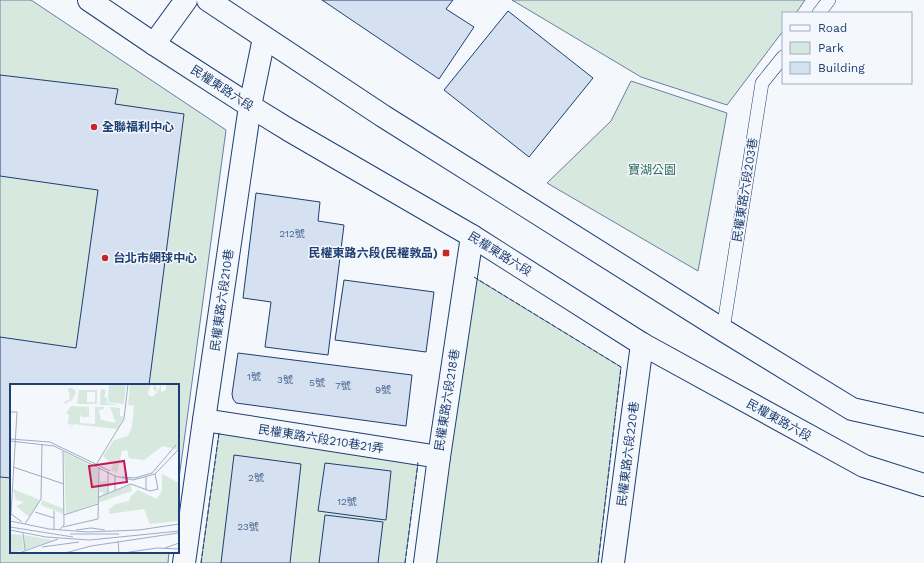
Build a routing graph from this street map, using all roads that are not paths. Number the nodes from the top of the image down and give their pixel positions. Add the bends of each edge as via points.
1 (89, 0) edge
2 (186, 0) edge
3 (208, 0) edge
4 (829, 0) edge
5 (820, 12) edge
6 (264, 38) junction
7 (154, 44) junction
8 (782, 58) edge
9 (250, 106) junction
10 (472, 236) junction
11 (723, 330) junction
12 (642, 344) junction
13 (204, 420) junction
14 (924, 425) edge
15 (439, 457) junction
16 (924, 485) edge
17 (184, 563) edge
18 (425, 563) edge
19 (613, 563) edge

1 - 7 main road, 民權東路六段
2 - 7 main road
3 - 6 main road
4 - 5 lane
6 - 9 main road, 民權東路六段210巷
6 - 11 main road
7 - 9 main road, 民權東路六段
8 - 11 lane, 民權東路六段203巷 via 762,83
9 - 10 main road, 民權東路六段
9 - 13 main road, 民權東路六段210巷
10 - 12 main road, 民權東路六段
10 - 15 main road, 民權東路六段218巷
11 - 14 main road via 852,409
12 - 16 main road, 民權東路六段 via 864,466
12 - 19 main road, 民權東路六段220巷
13 - 15 main road, 民權東路六段210巷21弄
13 - 17 main road, 民權東路六段210巷
15 - 18 main road, 民權東路六段218巷

